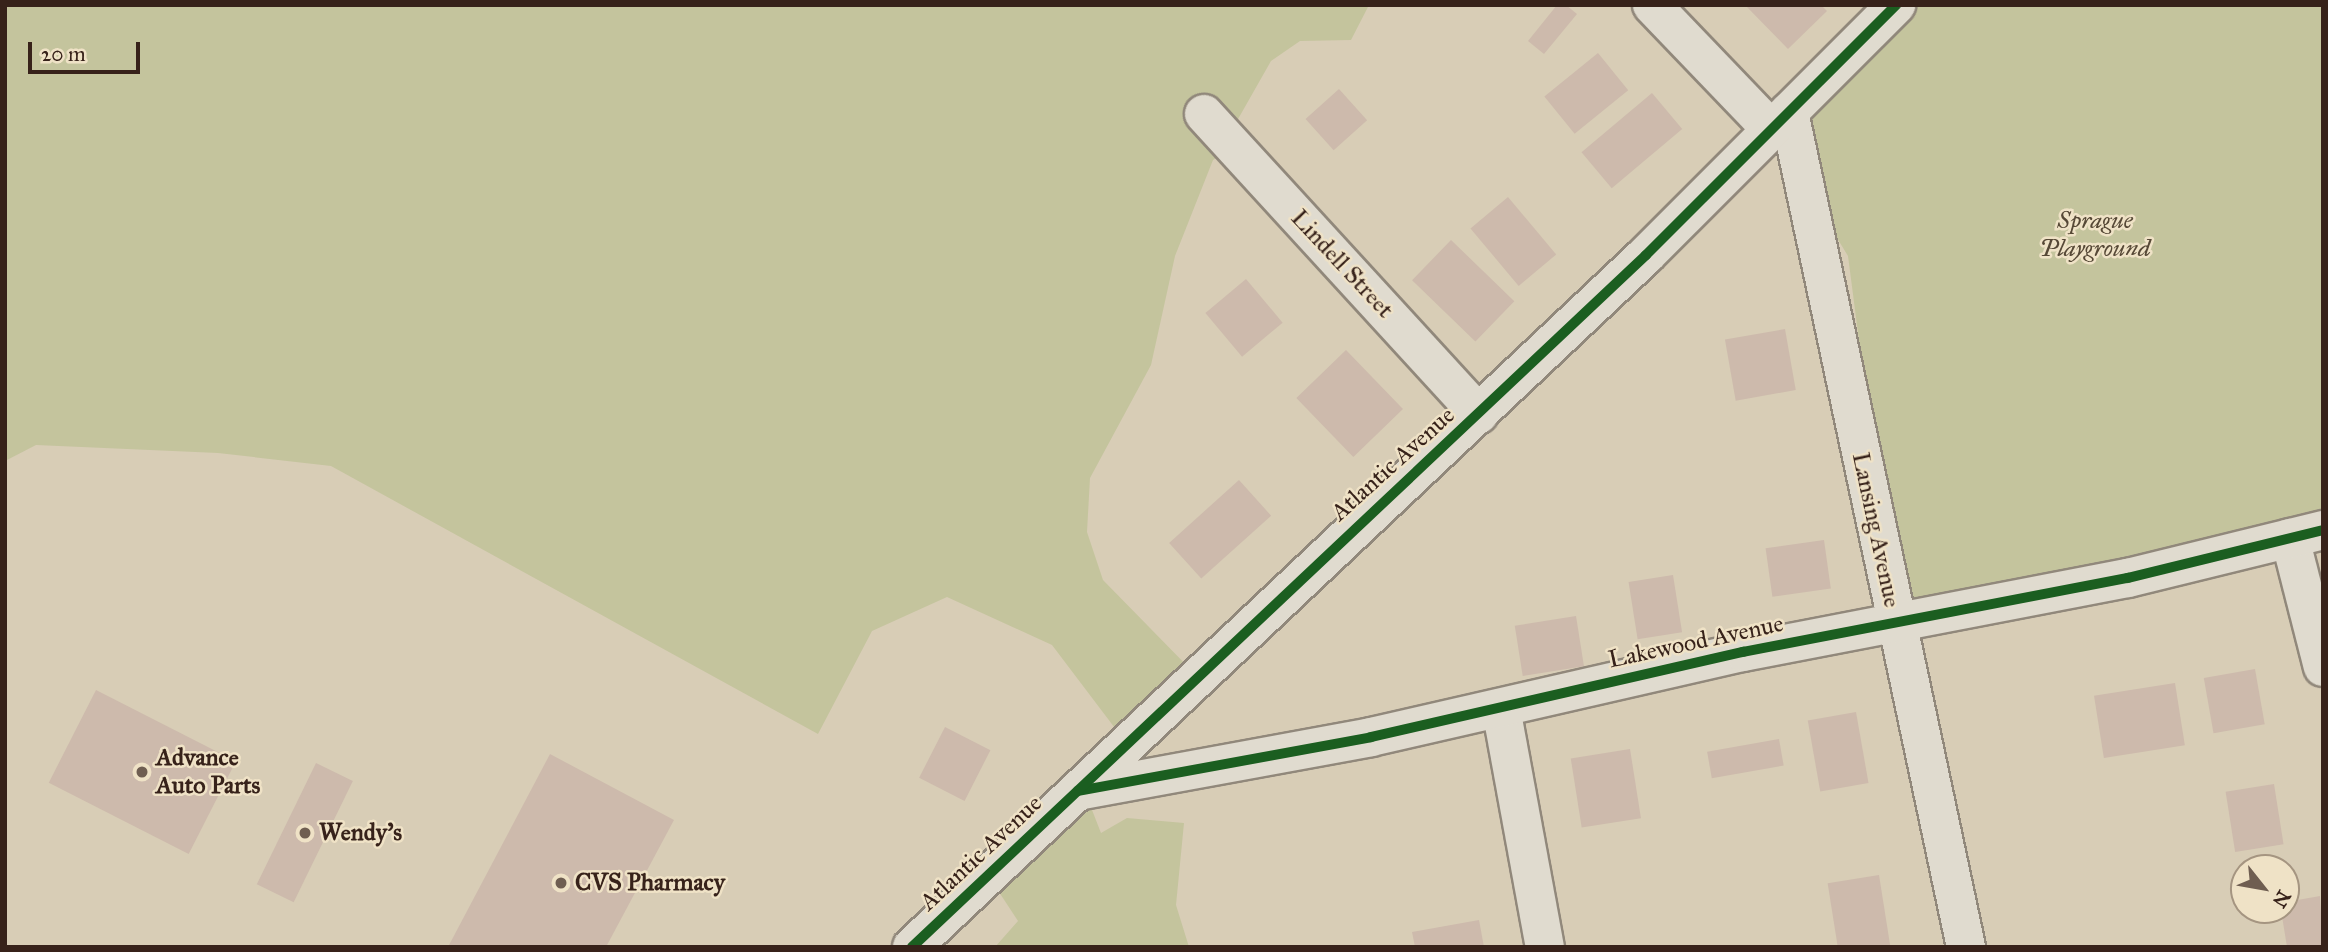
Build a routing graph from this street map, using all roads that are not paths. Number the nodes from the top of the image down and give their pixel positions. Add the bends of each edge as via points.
1 (1652, 5) edge
2 (1896, 5) edge
3 (1204, 114) dead end
4 (1780, 121) junction
5 (1479, 414) junction
6 (2307, 534) edge
7 (1896, 622) junction
8 (2323, 667) edge
9 (1501, 708) junction
10 (1078, 791) junction
11 (912, 947) edge
12 (1545, 947) edge
13 (1966, 947) edge

1 - 4 street
2 - 4 street, Atlantic Avenue
3 - 5 street, Lindell Street
4 - 5 street, Atlantic Avenue
4 - 7 street, Lansing Avenue
5 - 10 street, Atlantic Avenue
6 - 7 street, Lakewood Avenue via 2128,578
6 - 8 street
7 - 9 street, Lakewood Avenue
7 - 13 street, Lansing Avenue
9 - 10 street, Lakewood Avenue
9 - 12 street
10 - 11 street, Atlantic Avenue

